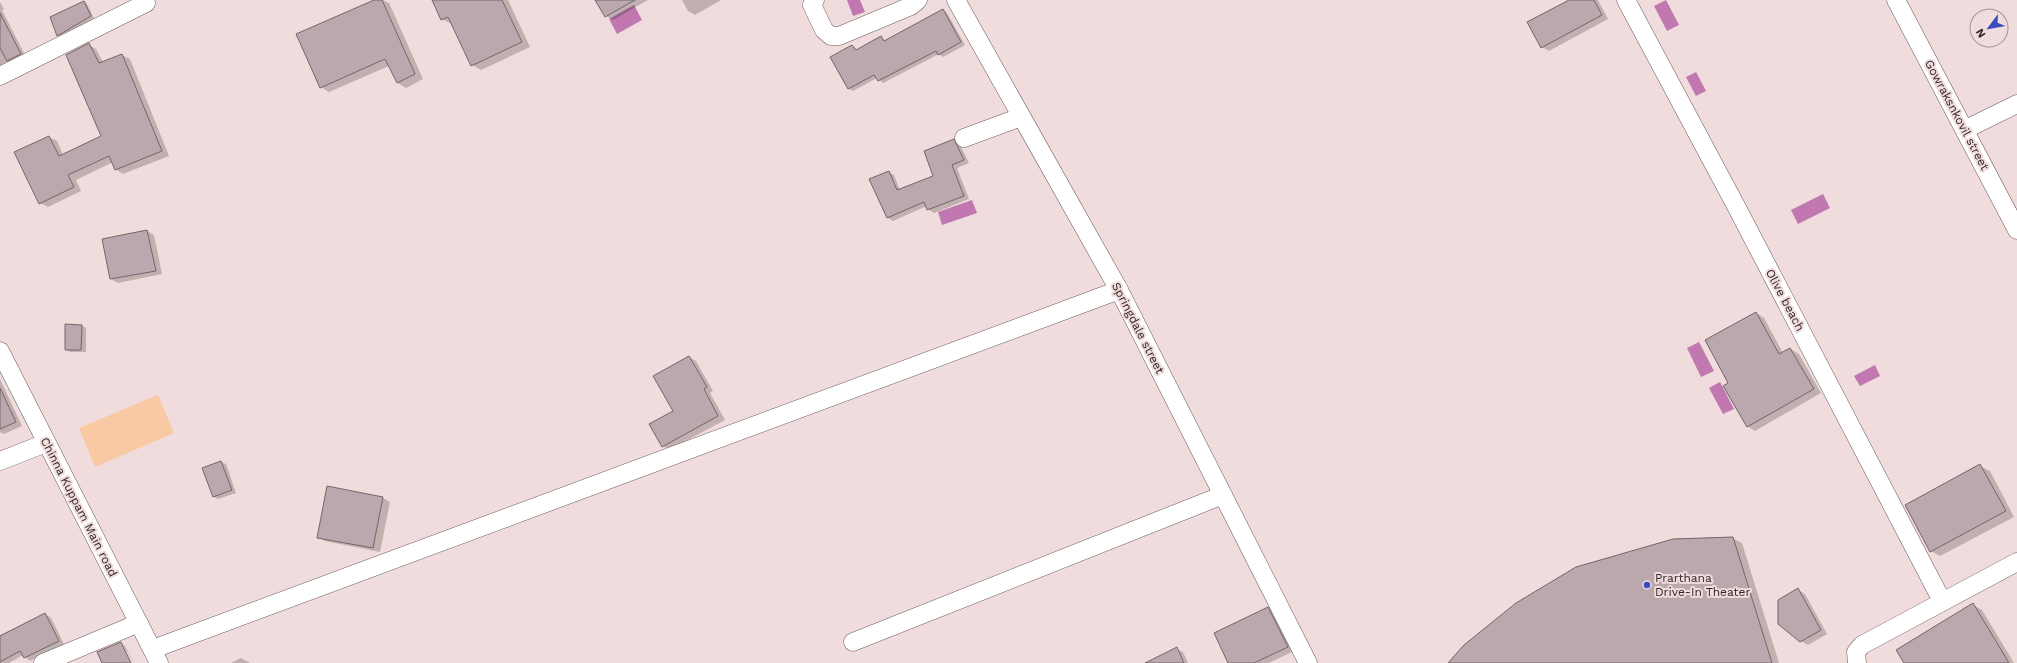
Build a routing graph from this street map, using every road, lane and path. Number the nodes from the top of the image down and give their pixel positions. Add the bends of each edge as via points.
1 (145, 0) edge
2 (815, 0) edge
3 (918, 0) edge
4 (956, 0) edge
5 (1626, 0) edge
6 (1896, 0) edge
7 (0, 76) edge
8 (2017, 104) edge
9 (1021, 117) junction
10 (1966, 130) junction
11 (964, 138) dead end
12 (2014, 218) edge
13 (1119, 290) junction
14 (0, 352) edge
15 (46, 443) junction
16 (0, 461) edge
17 (1223, 495) junction
18 (2017, 562) edge
19 (1942, 601) junction
20 (139, 623) junction
21 (853, 642) dead end
22 (156, 656) edge
23 (42, 663) edge
24 (1308, 663) edge
25 (1857, 663) edge

1 - 7 street via 146,3
2 - 3 street via 812,5 824,30 830,36 839,36 912,6
4 - 9 street, Springdale street
5 - 19 street, Olive beach
6 - 10 street, Gowraksnkovil street
8 - 10 street
9 - 11 street
9 - 13 street, Springdale street
10 - 12 street, Gowraksnkovil street
13 - 17 street, Springdale street
13 - 22 street
14 - 15 street, Chinna Kuppam Main road
15 - 16 street
15 - 20 street, Chinna Kuppam Main road
17 - 21 street
17 - 24 street, Springdale street
18 - 19 street
19 - 25 street via 1862,646 1856,652
20 - 22 street, Chinna Kuppam Main road
20 - 23 street

